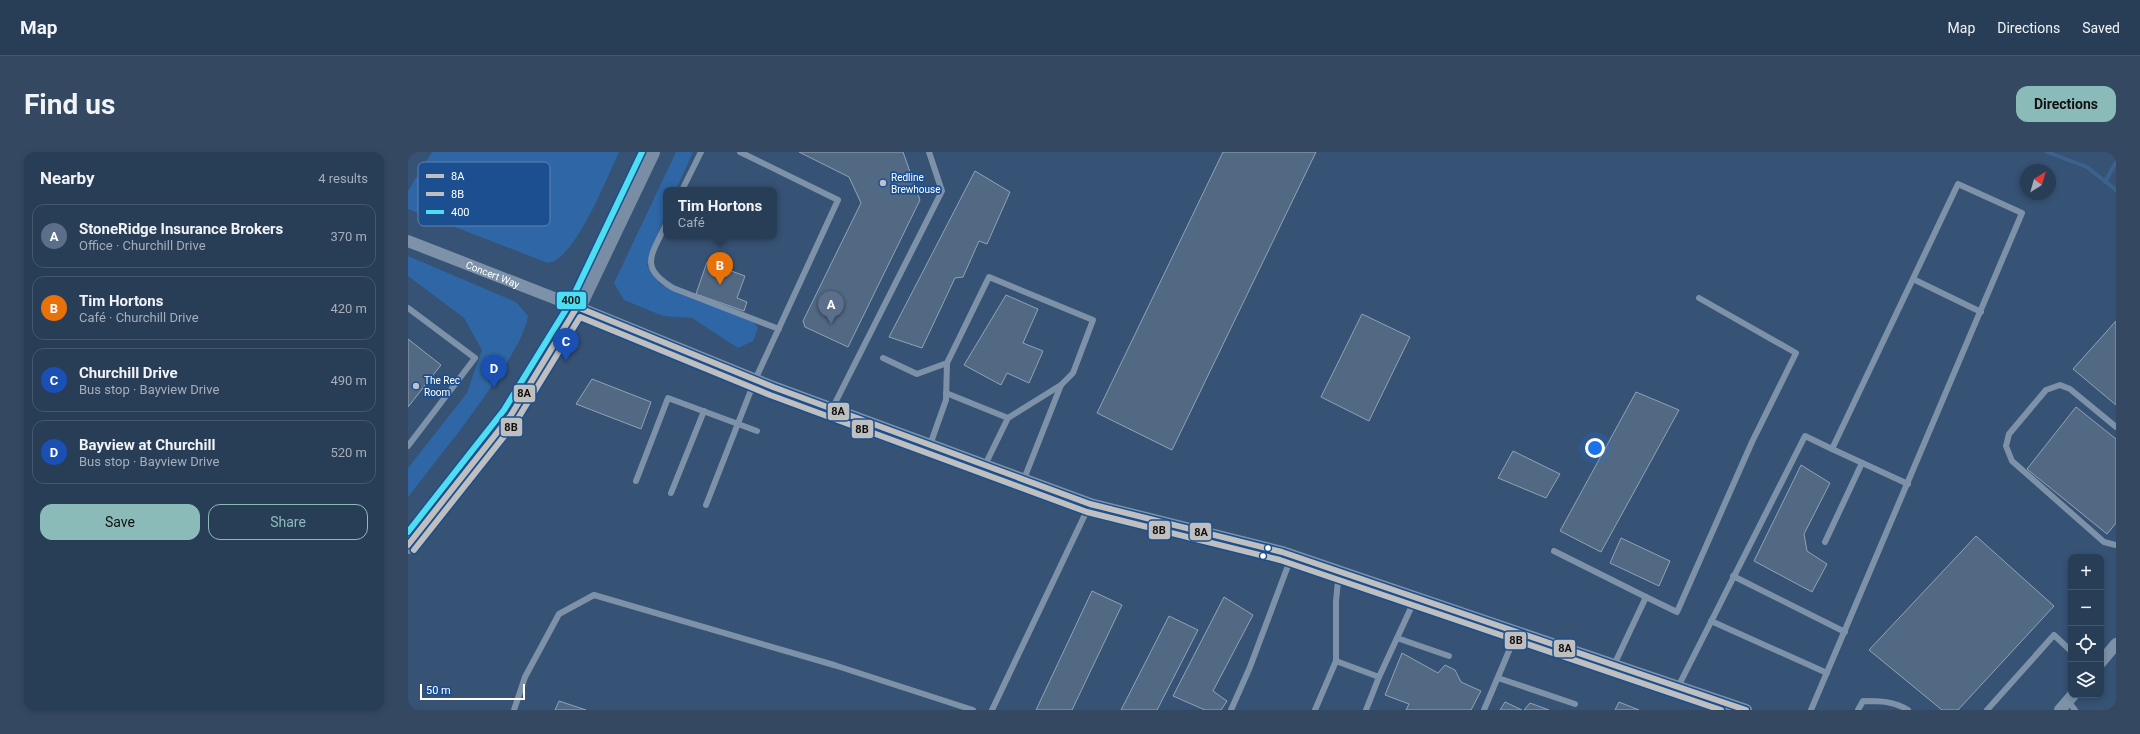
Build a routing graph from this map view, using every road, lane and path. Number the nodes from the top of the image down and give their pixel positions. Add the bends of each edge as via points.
1 (650, 152) edge
2 (701, 152) edge
3 (740, 152) edge
4 (929, 152) edge
5 (684, 187) edge
6 (663, 231) edge
7 (408, 241) edge
8 (1913, 279) junction
9 (1699, 298) dead end
10 (577, 307) junction
11 (408, 308) edge
12 (1981, 312) junction
13 (779, 328) junction
14 (882, 358) dead end
15 (947, 363) junction
16 (755, 380) junction
17 (1062, 385) junction
18 (946, 394) junction
19 (832, 409) junction
20 (704, 411) junction
21 (1008, 418) junction
22 (738, 424) junction
23 (2116, 427) edge
24 (757, 431) dead end
25 (930, 445) junction
26 (408, 446) edge
27 (1832, 449) junction
28 (1862, 463) junction
29 (985, 465) junction
30 (1024, 479) junction
31 (636, 481) dead end
32 (1908, 484) junction
33 (671, 493) dead end
34 (1090, 504) junction
35 (706, 505) dead end
36 (1825, 542) dead end
37 (408, 545) edge
38 (2116, 545) edge
39 (1554, 551) dead end
40 (1292, 556) junction
41 (1339, 571) junction
42 (1733, 576) junction
43 (1416, 597) junction
44 (1646, 597) junction
45 (1711, 621) junction
46 (1517, 632) junction
47 (1845, 632) junction
48 (1397, 638) junction
49 (2116, 644) edge
50 (2068, 648) edge
51 (1449, 656) dead end
52 (2104, 658) edge
53 (1336, 661) junction
54 (1614, 665) junction
55 (1827, 673) junction
56 (1378, 677) junction
57 (1498, 678) junction
58 (1678, 687) junction
59 (2072, 702) edge
60 (1575, 704) dead end
61 (514, 710) edge
62 (973, 710) edge
63 (992, 710) edge
64 (1231, 710) edge
65 (1315, 710) edge
66 (1366, 710) edge
67 (1484, 710) edge
68 (1746, 710) edge
69 (1811, 710) edge
70 (1858, 710) edge
71 (1908, 710) edge
72 (1987, 710) edge
73 (2060, 710) edge

1 - 10 street
2 - 5 lane
3 - 13 lane via 838,200
4 - 19 lane via 942,191
6 - 13 lane via 650,263 659,279 673,288
7 - 10 street, Concert Way
8 - 12 lane
8 - 12 lane via 1958,184 2022,213
8 - 27 lane
9 - 44 lane via 1796,353 1752,442 1678,612
10 - 16 street, Concert Way
10 - 37 street via 511,415
11 - 26 lane via 475,358
12 - 32 lane
13 - 16 lane
14 - 15 lane via 917,374
15 - 17 lane via 989,277 1093,320 1072,373
15 - 18 lane
16 - 19 street, Concert Way
16 - 22 lane
17 - 21 lane
17 - 30 lane
18 - 21 lane
18 - 25 lane
19 - 25 street, Concert Way
20 - 22 lane
20 - 31 lane via 668,398
20 - 33 lane
21 - 29 lane
22 - 24 lane
22 - 35 lane
23 - 38 lane via 2070,389 2060,385 2046,390 2009,434 2006,446 2012,461 2104,542
25 - 29 street, Concert Way
27 - 28 lane
27 - 42 lane via 1805,436
28 - 32 lane
28 - 36 lane
29 - 30 street, Concert Way
30 - 34 street, Concert Way
32 - 47 lane
34 - 40 street, Concert Way
34 - 63 lane
39 - 44 lane
40 - 41 street, Concert Way
40 - 64 lane
41 - 43 street, Concert Way
41 - 53 lane
42 - 45 lane
42 - 47 lane
43 - 46 street, Concert Way
43 - 48 lane
44 - 54 lane
45 - 55 lane
45 - 58 lane
46 - 54 street, Concert Way
46 - 57 lane
47 - 55 lane
48 - 51 lane
48 - 56 lane
49 - 52 street
50 - 72 lane via 2054,635
53 - 56 lane
53 - 65 lane
54 - 58 street, Concert Way
55 - 69 lane
56 - 66 lane
57 - 60 lane
57 - 67 lane
58 - 68 street, Concert Way
59 - 73 street
61 - 62 lane via 525,677 559,614 594,595 834,665
70 - 71 lane via 1863,701 1883,701

